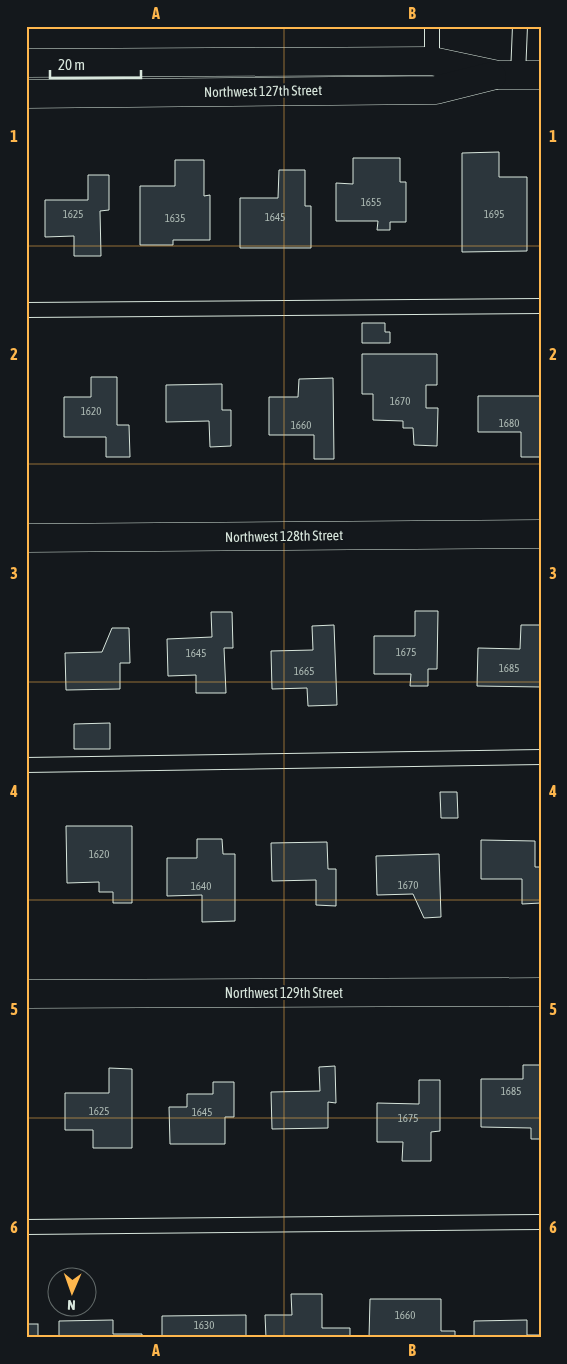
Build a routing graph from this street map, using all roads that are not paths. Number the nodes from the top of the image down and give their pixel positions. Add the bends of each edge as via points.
1 (432, 26) edge
2 (520, 26) edge
3 (432, 61) junction
4 (26, 63) edge
5 (519, 75) edge
6 (26, 94) edge
7 (541, 306) edge
8 (26, 310) edge
9 (541, 534) edge
10 (26, 538) edge
11 (541, 757) edge
12 (26, 766) edge
13 (541, 992) edge
14 (26, 994) edge
15 (541, 1222) edge
16 (26, 1226) edge

1 - 3 lane
2 - 5 lane
3 - 4 street, Northwest 127th Street
3 - 5 street, Northwest 127th Street
5 - 6 street, Northwest 127th Street via 436,90
7 - 8 lane
9 - 10 street, Northwest 128th Street
11 - 12 lane
13 - 14 street, Northwest 129th Street
15 - 16 lane

